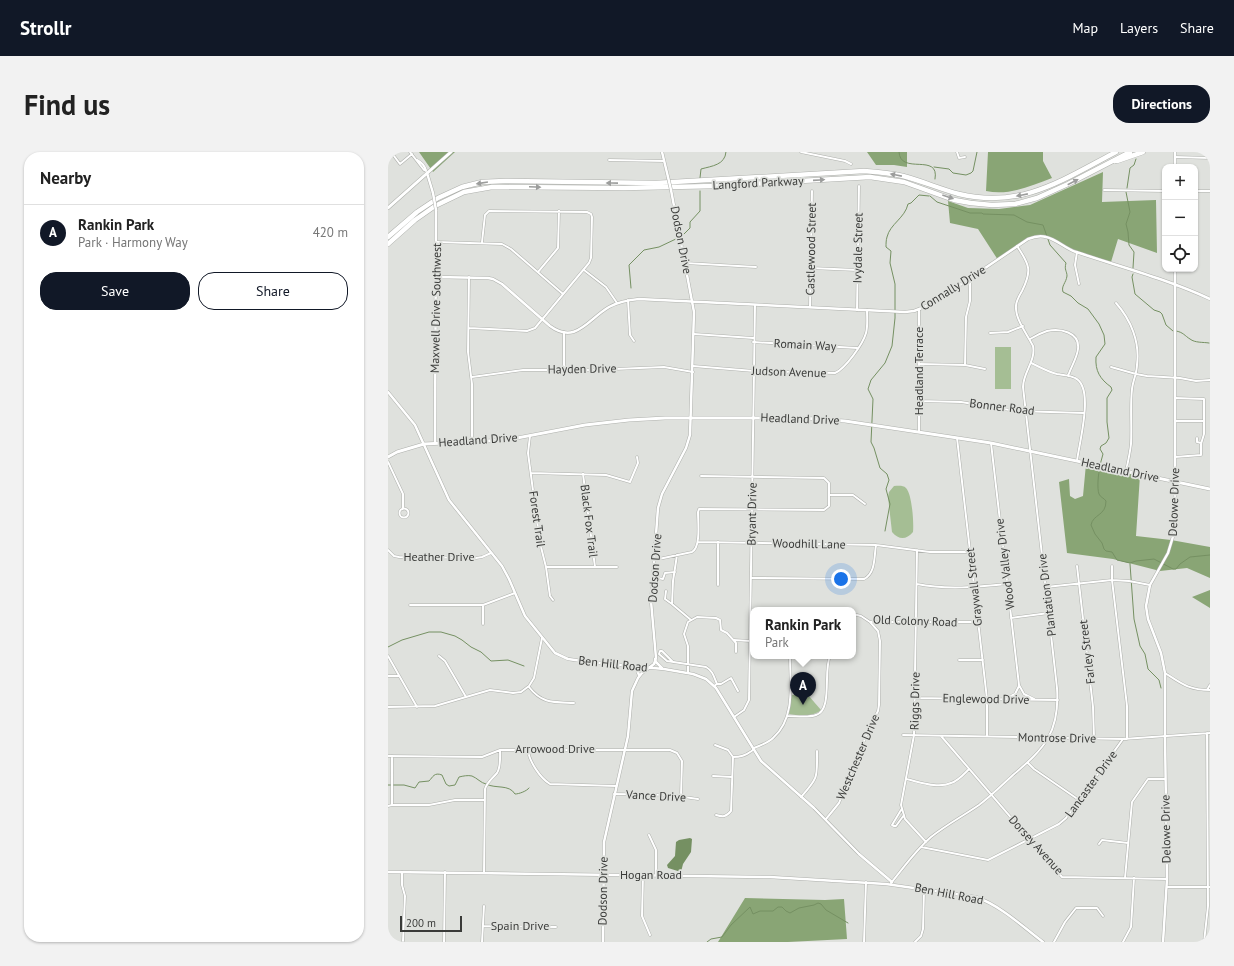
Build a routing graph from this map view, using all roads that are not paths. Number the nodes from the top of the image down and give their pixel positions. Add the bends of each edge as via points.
1 (391, 152) edge
2 (451, 152) edge
3 (662, 152) edge
4 (801, 152) edge
5 (957, 152) edge
6 (1115, 152) edge
7 (1130, 152) edge
8 (1143, 152) edge
9 (1175, 152) edge
10 (411, 153) edge
11 (965, 157) dead end
12 (1175, 158) junction
13 (1210, 158) edge
14 (609, 160) dead end
15 (664, 161) junction
16 (851, 164) dead end
17 (1175, 164) edge
18 (1100, 168) junction
19 (426, 172) junction
20 (859, 186) dead end
21 (1104, 190) dead end
22 (812, 191) dead end
23 (1162, 191) edge
24 (1198, 191) edge
25 (1210, 191) edge
26 (388, 208) edge
27 (559, 211) junction
28 (388, 237) edge
29 (437, 242) junction
30 (482, 242) junction
31 (388, 244) edge
32 (1017, 246) junction
33 (1077, 252) junction
34 (685, 263) junction
35 (756, 267) dead end
36 (811, 268) junction
37 (584, 270) junction
38 (857, 270) junction
39 (538, 272) junction
40 (1175, 272) edge
41 (436, 277) junction
42 (469, 277) junction
43 (970, 279) junction
44 (1079, 284) dead end
45 (1175, 285) junction
46 (563, 294) junction
47 (1210, 299) edge
48 (628, 300) junction
49 (693, 301) junction
50 (617, 303) junction
51 (1116, 303) dead end
52 (755, 305) junction
53 (810, 307) junction
54 (919, 309) junction
55 (857, 310) junction
56 (868, 310) junction
57 (542, 320) junction
58 (1023, 326) junction
59 (468, 328) junction
60 (564, 332) junction
61 (990, 333) dead end
62 (694, 334) junction
63 (754, 338) junction
64 (1030, 339) junction
65 (634, 341) dead end
66 (753, 342) junction
67 (858, 348) junction
68 (1031, 363) junction
69 (920, 364) junction
70 (965, 365) junction
71 (693, 366) junction
72 (1111, 367) dead end
73 (985, 369) dead end
74 (564, 370) junction
75 (754, 371) junction
76 (693, 372) junction
77 (1136, 374) junction
78 (472, 376) junction
79 (1068, 376) junction
80 (1175, 378) junction
81 (1210, 380) edge
82 (388, 392) edge
83 (1175, 398) junction
84 (919, 401) junction
85 (1026, 412) junction
86 (1084, 413) junction
87 (691, 418) junction
88 (752, 418) junction
89 (1175, 421) junction
90 (1204, 421) junction
91 (919, 432) junction
92 (530, 436) junction
93 (957, 438) junction
94 (1197, 438) dead end
95 (472, 442) junction
96 (434, 443) junction
97 (991, 443) junction
98 (424, 444) junction
99 (1201, 444) junction
100 (1030, 451) junction
101 (388, 457) edge
102 (637, 457) dead end
103 (1175, 457) junction
104 (1077, 461) junction
105 (388, 462) edge
106 (1126, 471) junction
107 (531, 473) junction
108 (583, 474) junction
109 (701, 476) dead end
110 (752, 476) junction
111 (1175, 482) junction
112 (1210, 489) edge
113 (829, 495) junction
114 (865, 504) dead end
115 (403, 509) junction
116 (752, 510) junction
117 (698, 542) junction
118 (718, 542) junction
119 (751, 543) junction
120 (876, 544) junction
121 (388, 550) edge
122 (917, 550) junction
123 (970, 552) junction
124 (491, 553) junction
125 (677, 555) junction
126 (654, 560) junction
127 (1077, 566) dead end
128 (1112, 566) dead end
129 (546, 567) junction
130 (595, 567) junction
131 (617, 567) dead end
132 (675, 572) junction
133 (658, 578) dead end
134 (751, 578) junction
135 (1112, 580) junction
136 (1079, 583) junction
137 (718, 584) dead end
138 (916, 584) junction
139 (1007, 584) junction
140 (1150, 585) junction
141 (1046, 586) junction
142 (974, 588) junction
143 (666, 591) dead end
144 (515, 594) junction
145 (553, 600) dead end
146 (672, 604) junction
147 (410, 605) dead end
148 (483, 605) junction
149 (752, 607) edge
150 (1049, 613) junction
151 (856, 615) edge
152 (1011, 618) junction
153 (691, 620) junction
154 (916, 621) junction
155 (870, 622) junction
156 (978, 622) junction
157 (483, 624) dead end
158 (542, 638) junction
159 (734, 640) junction
160 (750, 641) joint
161 (736, 652) dead end
162 (388, 656) edge
163 (440, 656) dead end
164 (790, 659) edge
165 (829, 659) edge
166 (655, 660) junction
167 (960, 660) dead end
168 (983, 660) junction
169 (672, 661) junction
170 (688, 664) junction
171 (633, 666) junction
172 (648, 668) junction
173 (664, 669) junction
174 (688, 673) junction
175 (1165, 673) junction
176 (388, 676) edge
177 (400, 676) junction
178 (639, 677) junction
179 (717, 684) junction
180 (1019, 685) junction
181 (1210, 685) edge
182 (529, 686) junction
183 (714, 686) junction
184 (1207, 690) junction
185 (1210, 690) edge
186 (738, 691) dead end
187 (466, 697) junction
188 (915, 698) junction
189 (987, 699) junction
190 (998, 699) junction
191 (1034, 699) junction
192 (1058, 700) junction
193 (574, 703) dead end
194 (388, 707) edge
195 (417, 707) junction
196 (788, 716) junction
197 (734, 717) junction
198 (1207, 733) junction
199 (1210, 733) edge
200 (903, 735) dead end
201 (914, 736) junction
202 (940, 736) junction
203 (987, 736) junction
204 (1164, 736) junction
205 (1049, 737) junction
206 (1094, 738) junction
207 (1123, 739) junction
208 (1127, 739) junction
209 (715, 745) dead end
210 (625, 749) junction
211 (753, 749) junction
212 (500, 750) junction
213 (528, 750) junction
214 (816, 751) dead end
215 (388, 756) edge
216 (392, 756) junction
217 (732, 757) junction
218 (1028, 762) junction
219 (969, 769) junction
220 (1209, 775) edge
221 (713, 776) dead end
222 (732, 777) junction
223 (906, 779) junction
224 (1165, 779) junction
225 (616, 786) junction
226 (614, 794) junction
227 (991, 794) junction
228 (681, 796) junction
229 (802, 797) junction
230 (698, 799) dead end
231 (485, 800) junction
232 (1080, 800) junction
233 (392, 805) junction
234 (388, 806) edge
235 (902, 810) junction
236 (716, 815) dead end
237 (904, 815) junction
238 (826, 819) junction
239 (650, 835) dead end
240 (1029, 839) junction
241 (926, 842) junction
242 (1128, 842) junction
243 (1099, 844) dead end
244 (921, 847) junction
245 (388, 872) edge
246 (402, 872) junction
247 (445, 872) junction
248 (484, 874) junction
249 (603, 874) junction
250 (642, 875) junction
251 (656, 875) junction
252 (1125, 878) junction
253 (1134, 878) junction
254 (1167, 879) junction
255 (866, 882) junction
256 (891, 883) junction
257 (1166, 886) junction
258 (1209, 887) edge
259 (924, 888) junction
260 (484, 906) dead end
261 (1103, 916) dead end
262 (483, 926) junction
263 (556, 927) dead end
264 (650, 935) dead end
265 (403, 942) edge
266 (444, 942) edge
267 (482, 942) edge
268 (603, 942) edge
269 (864, 942) edge
270 (914, 942) edge
271 (1043, 942) edge
272 (1054, 942) edge
273 (1123, 942) edge
274 (1163, 942) edge
275 (1204, 942) edge

1 - 10 street via 400,164
2 - 19 main road
3 - 15 street, Dodson Drive
4 - 16 street
5 - 11 street via 959,158
6 -> 28 highway, Langford Parkway via 1047,188 1000,198 971,196 904,176 864,171 656,183 492,181 469,185 438,198
7 - 18 highway, Langford Parkway
8 - 18 highway
9 - 12 street
10 - 19 street
12 - 13 street
12 - 17 street
14 - 15 street
15 - 34 street, Dodson Drive, bridge
31 -> 18 highway, Langford Parkway via 435,206 464,192 492,186 709,186 870,177 904,182 965,202 992,205 1015,204 1037,198
19 - 26 main road
19 - 29 street, Maxwell Drive Southwest, bridge via 436,210
20 - 38 street, Ivydale Street
21 - 23 street
22 - 36 street, Castlewood Street
24 - 25 street
27 - 30 street via 489,211 485,215
27 - 37 street via 591,214 591,258
27 - 39 street via 558,248
29 - 30 street
29 - 41 street, Maxwell Drive Southwest
30 - 39 street via 506,246
32 - 33 street, Connally Drive via 1031,238 1044,236
32 - 43 street, Connally Drive
32 - 58 street, Plantation Drive via 1029,270 1028,280 1016,305
33 - 44 street via 1075,265
33 - 45 street, Connally Drive
34 - 35 street
34 - 49 street, Dodson Drive
36 - 38 street
36 - 53 street, Castlewood Street
37 - 46 street
37 - 50 street via 606,287
38 - 55 street, Ivydale Street
39 - 46 street
40 - 45 street, Delowe Drive
41 - 42 street
41 - 96 street, Maxwell Drive Southwest
42 - 57 street via 498,281
42 - 59 street
43 - 54 street, Connally Drive via 932,304
43 - 70 street
45 - 47 street, Connally Drive
45 - 80 street, Delowe Drive
46 - 57 street
48 - 49 street, Connally Drive
48 - 50 street, Connally Drive
48 - 65 street via 630,335
49 - 52 street, Connally Drive
49 - 62 street, Dodson Drive
50 - 60 street, Connally Drive via 581,329
51 - 77 street via 1128,319 1136,339
52 - 53 street, Connally Drive
52 - 63 street, Bryant Drive
53 - 55 street, Connally Drive
54 - 56 street, Connally Drive via 905,312
54 - 69 street, Headland Terrace
55 - 56 street, Connally Drive
56 - 67 street, Judson Avenue via 866,333
57 - 59 street via 527,331
57 - 60 street via 553,329
58 - 61 street via 1008,332
58 - 64 street, Plantation Drive
59 - 78 street
60 - 74 street
62 - 63 street
62 - 71 street, Dodson Drive
63 - 66 street, Bryant Drive
64 - 68 street, Plantation Drive via 1034,351
64 - 79 street via 1051,331 1066,332 1073,336 1078,349
66 - 67 street, Romain Way
66 - 75 street, Bryant Drive
67 - 75 street, Judson Avenue via 843,368 834,373
68 - 79 street
68 - 85 street, Plantation Drive via 1023,383
69 - 70 street
69 - 84 street, Headland Terrace
70 - 73 street
71 - 75 street, Judson Avenue
71 - 76 street, Dodson Drive
72 - 77 street
74 - 76 street, Hayden Drive via 664,367
74 - 78 street, Hayden Drive via 523,370
75 - 88 street, Bryant Drive
76 - 87 street, Dodson Drive
77 - 80 street
77 - 106 street via 1132,389 1131,445
78 - 95 street
79 - 86 street via 1077,378 1084,388
80 - 81 street
80 - 83 street, Delowe Drive
82 - 98 street, Ben Hill Road via 410,418
83 - 89 street, Delowe Drive
83 - 90 street via 1204,399
84 - 85 street, Bonner Road via 960,402
84 - 91 street, Headland Terrace
85 - 86 street, Bonner Road
85 - 100 street, Plantation Drive
86 - 104 street
87 - 88 main road, Headland Drive
87 - 92 main road, Headland Drive via 609,422
87 - 126 street, Dodson Drive via 688,444 659,501
88 - 91 main road, Headland Drive via 826,419
88 - 110 street, Bryant Drive
89 - 90 street
89 - 103 street, Delowe Drive
90 - 99 street
91 - 93 main road, Headland Drive
92 - 95 main road, Headland Drive
92 - 107 street, Forest Trail via 528,453
93 - 97 main road, Headland Drive
93 - 123 street, Graywall Street
94 - 99 street via 1197,442
95 - 96 main road, Headland Drive
96 - 98 main road, Headland Drive
97 - 100 main road, Headland Drive
97 - 139 street, Wood Valley Drive
98 - 101 main road, Headland Drive
98 - 124 street, Ben Hill Road via 449,500
99 - 103 street via 1201,455
100 - 104 main road, Headland Drive
100 - 141 street, Plantation Drive
102 - 108 street via 638,463 630,482 606,475
103 - 111 street, Delowe Drive
104 - 106 main road, Headland Drive
105 - 115 street via 403,494
106 - 111 main road, Headland Drive
107 - 108 street
107 - 129 street, Forest Trail via 540,543
108 - 130 street, Black Fox Trail
109 - 110 street
110 - 113 street via 824,478 829,483
110 - 116 street, Bryant Drive
111 - 112 main road, Headland Drive
111 - 140 street, Delowe Drive via 1173,538 1168,553
113 - 114 street via 853,495
113 - 116 street via 829,506 824,510
115 - 115 street via 400,515 406,517 409,511
116 - 117 street via 700,509
116 - 119 street, Bryant Drive
117 - 118 street, Woodhill Lane
117 - 125 street via 697,548 692,552
118 - 119 street, Woodhill Lane
118 - 137 street
119 - 120 street, Woodhill Lane
119 - 134 street, Bryant Drive
120 - 122 street, Woodhill Lane
120 - 134 street via 872,571 864,579
121 - 124 street, Heather Drive via 399,557 476,558
122 - 123 street, Woodhill Lane
122 - 138 street, Riggs Drive
123 - 142 street, Graywall Street
124 - 144 street, Ben Hill Road via 505,572
125 - 126 street
125 - 132 street
126 - 166 street, Dodson Drive via 651,601
127 - 136 street, Farley Street
128 - 135 street
129 - 130 street
129 - 145 street, Forest Trail via 550,596
130 - 131 street
132 - 133 street via 665,573 664,578
132 - 146 street
134 - 149 street, Bryant Drive
135 - 136 street
135 - 140 street
135 - 208 street via 1127,706
136 - 141 street
136 - 206 street, Farley Street
138 - 142 street
138 - 154 street, Riggs Drive
139 - 142 street
139 - 152 street, Wood Valley Drive
140 - 175 street, Delowe Drive via 1146,599 1147,612
141 - 150 street, Plantation Drive
142 - 156 street, Graywall Street
143 - 146 street via 665,599
144 - 148 street
144 - 158 street, Ben Hill Road via 525,616
146 - 153 street
147 - 148 street
148 - 157 street
150 - 152 street
150 - 192 street, Plantation Drive
151 - 155 street, Old Colony Road
152 - 180 street, Wood Valley Drive
153 - 159 street via 697,617 716,618 720,620 721,630
153 - 170 street via 684,634 688,646
154 - 155 street, Old Colony Road
154 - 156 street, Old Colony Road
154 - 188 street, Riggs Drive
155 - 238 street, Westchester Drive via 878,631 880,641 879,705 839,803
156 - 168 street, Graywall Street
158 - 171 street, Ben Hill Road via 555,653 568,658
158 - 182 street via 534,678
159 - 160 street
159 - 161 street
160 - 197 street, Bryant Drive via 749,700 744,710
162 - 177 street
163 - 187 street
164 - 196 street
165 - 196 street via 826,669 824,709 814,716
166 - 172 street, Dodson Drive
166 - 173 street
167 - 168 street
168 - 189 street, Graywall Street
169 - 169 street via 662,651 660,652 666,662
169 - 170 street
170 - 174 street
170 - 179 street via 709,669
171 - 172 street, Ben Hill Road
171 - 178 street
172 - 173 street, Ben Hill Road
172 - 178 street, Dodson Drive
173 - 174 street, Ben Hill Road
174 - 183 street, Ben Hill Road via 700,676
175 - 184 street via 1188,687
175 - 204 street, Delowe Drive
176 - 177 street
177 - 195 street
178 - 210 street, Dodson Drive via 633,687
179 - 183 street
179 - 186 street via 732,678
180 - 190 street via 1017,692 1012,696
180 - 191 street via 1024,694
181 - 184 street
182 - 187 street via 518,693 490,690
182 - 193 street via 536,695 545,700
183 - 197 street, Ben Hill Road
184 - 185 street
187 - 195 street via 435,706
188 - 189 street, Englewood Drive
188 - 201 street, Riggs Drive
189 - 190 street, Englewood Drive
189 - 203 street, Graywall Street
190 - 191 street, Englewood Drive
191 - 192 street, Englewood Drive
192 - 205 street, Plantation Drive via 1056,719
194 - 195 street
196 - 211 street via 774,738
197 - 211 street, Ben Hill Road
198 - 199 street, Montrose Drive
198 - 204 street, Montrose Drive
198 - 220 street
200 - 201 street, Montrose Drive
201 - 202 street, Montrose Drive
201 - 223 street, Riggs Drive
202 - 203 street, Montrose Drive
202 - 219 street, Dorsey Avenue
203 - 205 street, Montrose Drive
204 - 208 street, Montrose Drive
204 - 224 street, Delowe Drive
205 - 206 street, Montrose Drive
205 - 218 street, Plantation Drive via 1040,751
206 - 207 street, Montrose Drive
207 - 208 street, Montrose Drive
207 - 232 street, Lancaster Drive
209 - 217 street via 728,750
210 - 213 street, Arrowood Drive
210 - 225 street, Dodson Drive
210 - 228 street, Arrowood Drive via 670,750 677,753 682,761
211 - 217 street via 746,755
211 - 229 street, Ben Hill Road via 761,761
212 - 213 street, Arrowood Drive
212 - 216 street, Arrowood Drive via 482,757
212 - 231 street via 499,769 486,785
213 - 225 street via 531,762 550,784
214 - 229 street via 816,778
215 - 216 street, Arrowood Drive
216 - 233 street
217 - 222 street
218 - 227 street, Plantation Drive
218 - 232 street via 1034,769
219 - 223 street via 948,784 932,785
219 - 227 street, Dorsey Avenue
220 - 258 street
221 - 222 street
222 - 236 street via 731,811 724,817
223 - 235 street, Riggs Drive
224 - 242 street via 1148,779 1132,802
224 - 254 street, Delowe Drive
225 - 226 street, Dodson Drive
226 - 228 street, Vance Drive
226 - 249 street, Dodson Drive via 604,842
227 - 240 street, Dorsey Avenue
227 - 241 street, Plantation Drive
228 - 230 street, Vance Drive
229 - 238 street, Ben Hill Road
231 - 233 street
231 - 248 street
232 - 240 street, Lancaster Drive via 1062,822
233 - 234 street
235 - 237 street, Riggs Drive
235 - 237 street via 892,825 896,826
237 - 241 street, Riggs Drive
238 - 256 street, Ben Hill Road
239 - 251 street via 656,850
240 - 244 street, Lancaster Drive via 988,860
240 - 252 street, Dorsey Avenue via 1062,877
241 - 244 street, Plantation Drive
242 - 243 street via 1102,840
242 - 252 street
244 - 256 street, Plantation Drive
245 - 246 street, Hogan Road
246 - 247 street, Hogan Road
246 - 265 street via 405,896
247 - 248 street, Hogan Road
247 - 266 street
248 - 249 street, Hogan Road
249 - 250 street, Hogan Road
249 - 268 street, Dodson Drive
250 - 251 street, Hogan Road
250 - 264 street via 642,916
251 - 255 street, Hogan Road
252 - 253 street, Dorsey Avenue
253 - 254 street, Dorsey Avenue
253 - 273 street via 1131,927
254 - 257 street, Delowe Drive
255 - 256 street, Hogan Road
255 - 269 street
256 - 259 street, Ben Hill Road
257 - 258 street
257 - 274 street, Delowe Drive
258 - 275 street
259 - 270 street via 923,929 921,936
259 - 271 street, Ben Hill Road via 986,900
260 - 262 street
261 - 272 street via 1097,908 1076,908
262 - 263 street, Spain Drive
262 - 267 street

